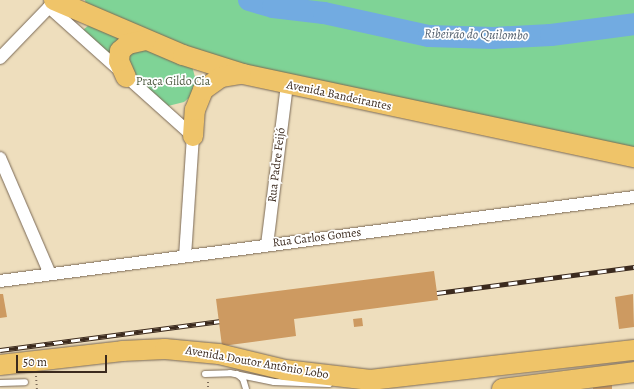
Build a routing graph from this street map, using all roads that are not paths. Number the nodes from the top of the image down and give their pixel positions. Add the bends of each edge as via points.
1 (52, 2) edge
2 (146, 40) junction
3 (0, 58) edge
4 (243, 74) junction
5 (126, 76) junction
6 (288, 85) junction
7 (193, 136) junction
8 (634, 157) edge
9 (0, 158) edge
10 (634, 197) edge
11 (267, 245) junction
12 (185, 256) junction
13 (50, 274) junction
14 (0, 281) edge
15 (627, 351) edge
16 (0, 365) edge
17 (205, 374) dead end
18 (237, 374) junction
19 (627, 378) edge
20 (370, 380) junction
21 (434, 381) edge
22 (25, 382) dead end
23 (0, 383) edge
24 (543, 386) edge
25 (246, 389) edge
26 (502, 389) edge

1 - 2 main road, Avenida Bandeirantes
1 - 3 street
1 - 5 street
2 - 4 main road, Avenida Bandeirantes
2 - 5 main road via 128,44 120,51 119,61
4 - 6 main road, Avenida Bandeirantes
4 - 7 main road via 221,77 206,87 196,105
5 - 7 street
6 - 8 main road, Avenida Bandeirantes
6 - 11 street, Rua Padre Feijó
7 - 12 street
9 - 13 street
10 - 11 street, Rua Carlos Gomes
11 - 12 street, Rua Carlos Gomes
12 - 13 street, Rua Carlos Gomes
13 - 14 street, Rua Carlos Gomes
15 - 19 main road
15 - 21 main road, Avenida Doutor Antônio Lobo
16 - 20 main road, Avenida Doutor Antônio Lobo via 122,351 165,349 219,354 285,370
17 - 18 lane
18 - 20 lane via 274,382 314,385
18 - 25 lane via 243,379
19 - 24 main road
20 - 21 main road, Avenida Doutor Antônio Lobo
22 - 23 lane
24 - 26 main road

